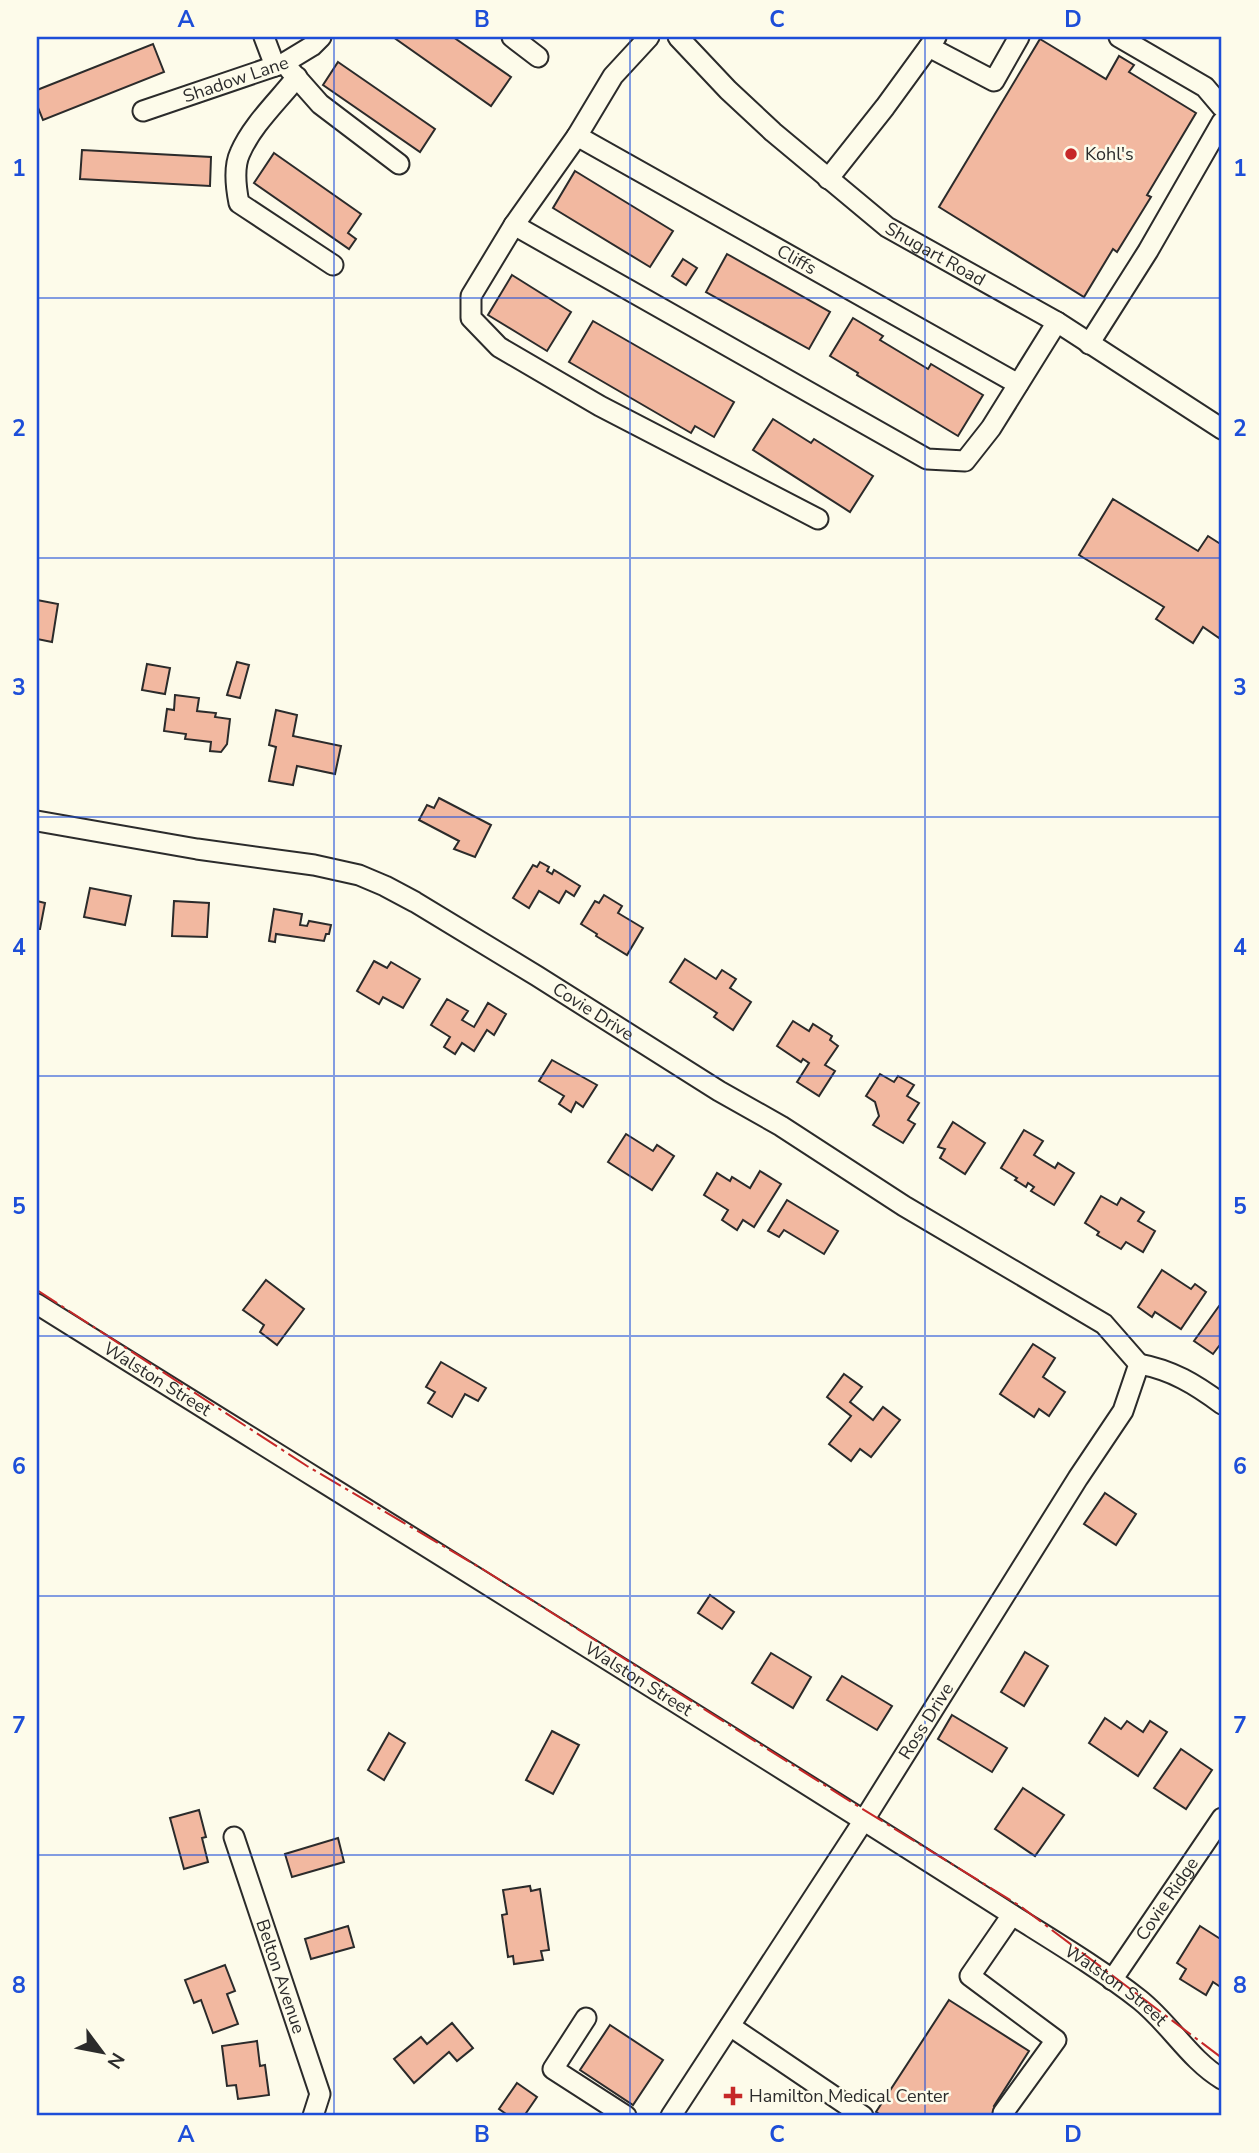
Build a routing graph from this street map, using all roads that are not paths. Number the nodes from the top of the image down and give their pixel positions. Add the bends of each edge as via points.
1 (264, 37) edge
2 (321, 37) edge
3 (512, 37) edge
4 (649, 37) edge
5 (678, 37) edge
6 (1019, 37) edge
7 (1119, 37) edge
8 (933, 42) edge
9 (538, 57) dead end
10 (285, 69) junction
11 (1222, 107) edge
12 (143, 111) dead end
13 (1222, 122) edge
14 (577, 136) junction
15 (399, 164) dead end
16 (828, 179) junction
17 (514, 225) junction
18 (333, 265) dead end
19 (1057, 322) junction
20 (1089, 344) junction
21 (1018, 384) junction
22 (1222, 429) edge
23 (818, 519) dead end
24 (37, 821) edge
25 (37, 1304) edge
26 (1139, 1364) junction
27 (1222, 1404) edge
28 (1222, 1818) edge
29 (863, 1820) junction
30 (234, 1837) dead end
31 (1012, 1915) junction
32 (1112, 1980) junction
33 (586, 2018) dead end
34 (730, 2026) junction
35 (1222, 2079) edge
36 (1003, 2113) dead end
37 (313, 2116) edge
38 (626, 2116) edge
39 (671, 2116) edge
40 (863, 2116) edge

1 - 10 street
2 - 10 street, Shadow Lane
3 - 9 street
4 - 14 street via 613,76
5 - 16 street, Shugart Road via 728,90
6 - 8 street via 994,81
7 - 11 street via 1205,87
8 - 16 street
10 - 12 street, Shadow Lane
10 - 15 street via 320,104
10 - 18 street via 239,155 235,185 239,203
13 - 20 street
14 - 17 street
14 - 21 street, Cliffs
16 - 19 street, Shugart Road via 887,227
17 - 21 street via 927,459 965,461
17 - 23 street via 471,296 471,318 499,347 600,407
19 - 20 street, Shugart Road
19 - 21 street
20 - 22 street, Shugart Road
24 - 26 street, Covie Drive via 324,867 385,886 1104,1324
25 - 29 street, Walston Street
26 - 27 street via 1162,1368
26 - 29 street, Ross Drive via 1122,1411
28 - 32 street, Covie Ridge
29 - 31 street, Walston Street
29 - 34 street, Ross Drive
30 - 37 street, Belton Avenue via 320,2094
31 - 32 street, Walston Street
31 - 36 street via 970,1976 1056,2040
32 - 35 street, Walston Street via 1143,2002
33 - 38 street via 553,2069
34 - 39 street, Ross Drive
34 - 40 street

